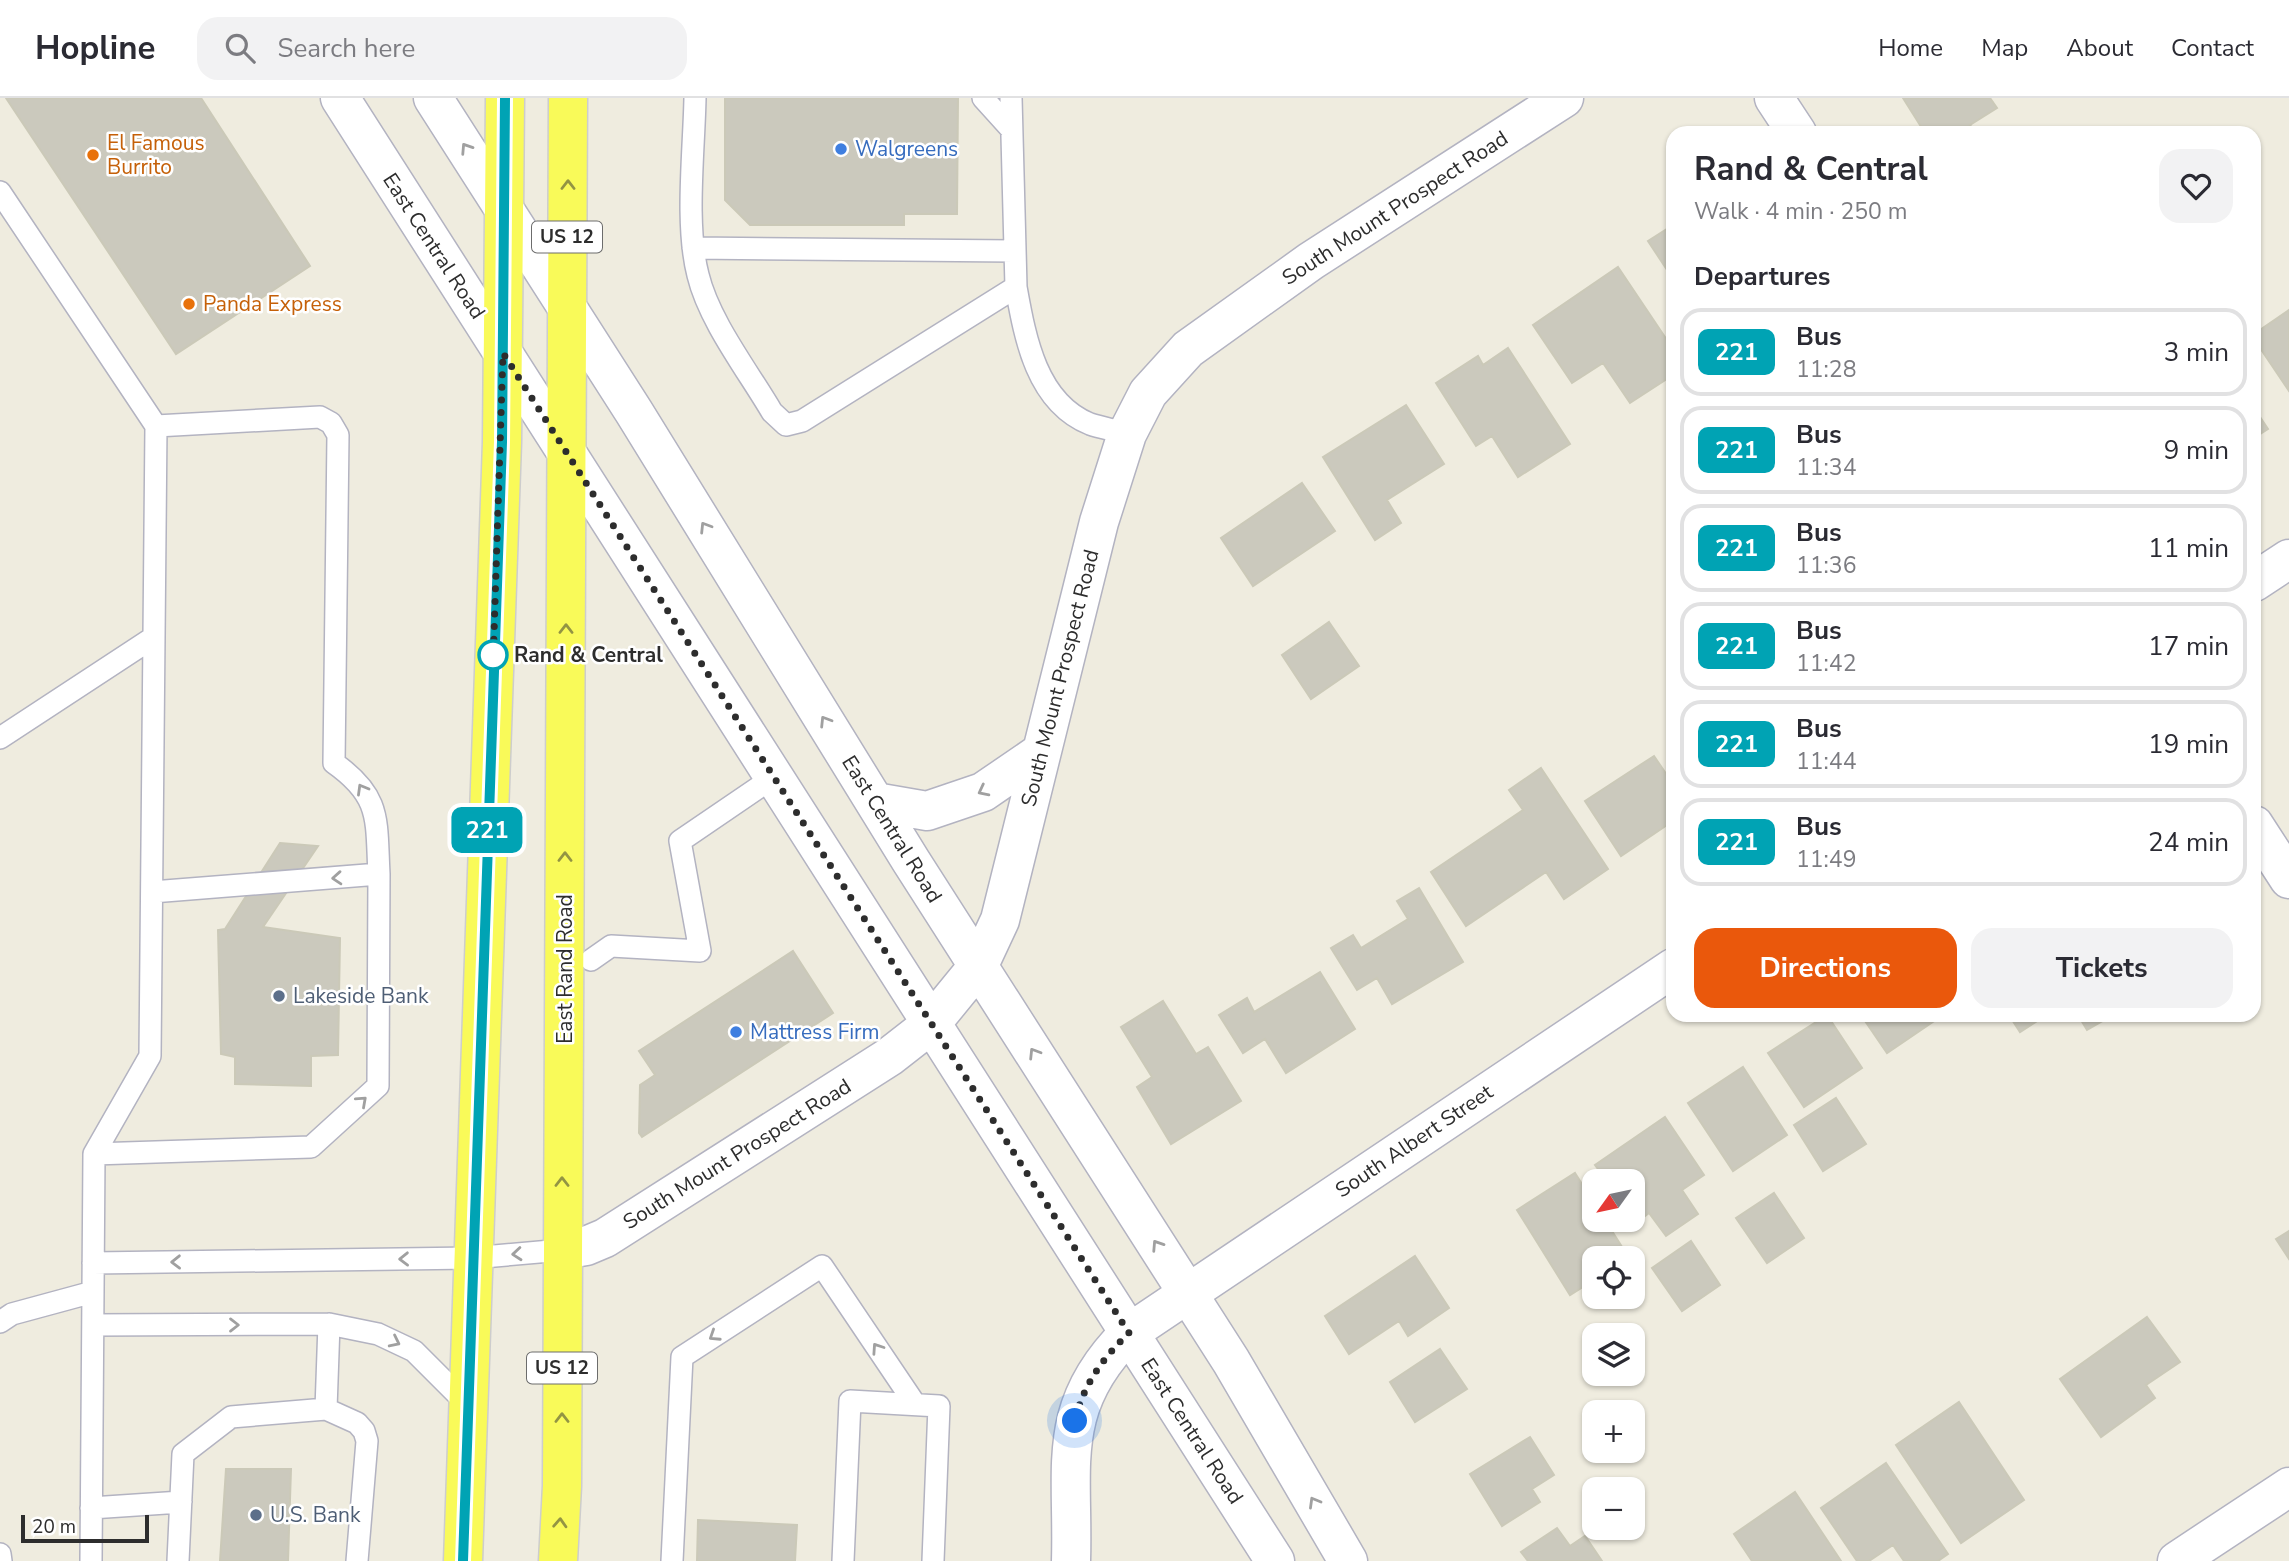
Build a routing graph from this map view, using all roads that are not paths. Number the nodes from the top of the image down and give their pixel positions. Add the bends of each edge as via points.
1 (340, 98) edge
2 (433, 98) edge
3 (505, 98) edge
4 (568, 98) edge
5 (695, 98) edge
6 (983, 98) edge
7 (1011, 98) edge
8 (1564, 98) edge
9 (1774, 98) edge
10 (1792, 126) edge
11 (1011, 129) junction
12 (0, 192) edge
13 (504, 208) junction
14 (693, 248) junction
15 (1014, 251) junction
16 (1016, 287) junction
17 (567, 307) junction
18 (503, 353) junction
19 (156, 426) junction
20 (1127, 434) junction
21 (567, 453) junction
22 (2289, 559) edge
23 (2261, 577) edge
24 (154, 637) junction
25 (0, 738) edge
26 (1040, 753) junction
27 (774, 778) junction
28 (875, 802) junction
29 (2261, 836) edge
30 (379, 874) junction
31 (2289, 879) edge
32 (152, 892) junction
33 (591, 960) dead end
34 (979, 965) junction
35 (1666, 973) edge
36 (930, 1025) junction
37 (94, 1154) junction
38 (562, 1250) junction
39 (472, 1258) junction
40 (93, 1263) junction
41 (93, 1292) junction
42 (1187, 1292) junction
43 (0, 1322) edge
44 (1142, 1323) junction
45 (329, 1324) junction
46 (93, 1325) junction
47 (915, 1404) junction
48 (469, 1406) junction
49 (326, 1409) junction
50 (2289, 1487) edge
51 (181, 1503) junction
52 (91, 1508) junction
53 (0, 1554) edge
54 (1, 1561) edge
55 (91, 1561) edge
56 (178, 1561) edge
57 (357, 1561) edge
58 (463, 1561) edge
59 (558, 1561) edge
60 (672, 1561) edge
61 (844, 1561) edge
62 (933, 1561) edge
63 (1071, 1561) edge
64 (1275, 1561) edge
65 (1348, 1561) edge
66 (2177, 1561) edge

1 - 18 main road, East Central Road
13 -> 2 main road, East Central Road
3 - 13 main road, US 12
17 -> 4 main road, US 12
5 - 14 lane
6 - 11 lane
7 - 11 lane
8 - 20 main road, South Mount Prospect Road via 1311,261 1188,349 1148,393
9 - 10 main road
11 - 15 lane
12 - 19 lane
13 - 17 main road, East Central Road
13 - 18 main road, US 12
14 - 15 lane
14 - 16 lane via 712,310 772,412 786,425 802,421
15 - 16 lane
16 - 20 lane via 1024,333 1060,404 1088,423
17 - 21 main road, East Rand Road / US 12
28 -> 17 main road, East Central Road
18 - 21 main road, East Central Road
18 - 39 main road, US 12
19 - 24 lane
30 -> 19 lane via 375,813 359,780 334,763 338,435 331,423 320,417
20 - 26 main road, South Mount Prospect Road via 1099,522
21 - 27 main road, East Central Road
38 -> 21 main road, East Rand Road / US 12
22 - 23 main road
24 - 25 lane
24 - 32 lane
26 -> 28 main road via 984,792 927,811
26 - 34 main road, South Mount Prospect Road via 1000,920
27 - 33 lane via 680,841 700,951 611,946
27 - 36 main road, East Central Road
28 - 34 main road, East Central Road
29 - 31 main road
30 -> 32 lane
37 -> 30 lane via 311,1147 378,1086
32 - 37 lane via 150,1056
34 - 36 main road, South Mount Prospect Road
42 -> 34 main road, East Central Road
35 - 42 main road, South Albert Street
36 - 38 main road, South Mount Prospect Road via 889,1057 605,1238 586,1247
36 - 44 main road, East Central Road
37 - 40 lane
38 -> 39 lane
59 -> 38 main road, East Rand Road / US 12
39 -> 40 lane
39 - 48 main road, US 12
40 - 41 lane
41 - 43 lane via 12,1314
41 - 46 lane
42 - 44 main road, South Albert Street
65 -> 42 main road, East Central Road
44 - 63 main road, South Albert Street via 1094,1374 1078,1406 1072,1447
44 - 64 main road, East Central Road
46 -> 45 lane
45 -> 48 lane via 378,1334 414,1351
45 - 49 lane
46 - 52 lane
47 -> 60 lane via 822,1266 682,1357
47 - 61 lane via 850,1401
47 - 62 lane via 939,1406
48 - 58 main road, US 12
49 - 51 lane via 231,1417 183,1454
49 - 57 lane via 357,1423 367,1441
50 - 66 main road
51 - 52 lane
51 - 56 lane
52 - 55 lane
53 - 54 lane

